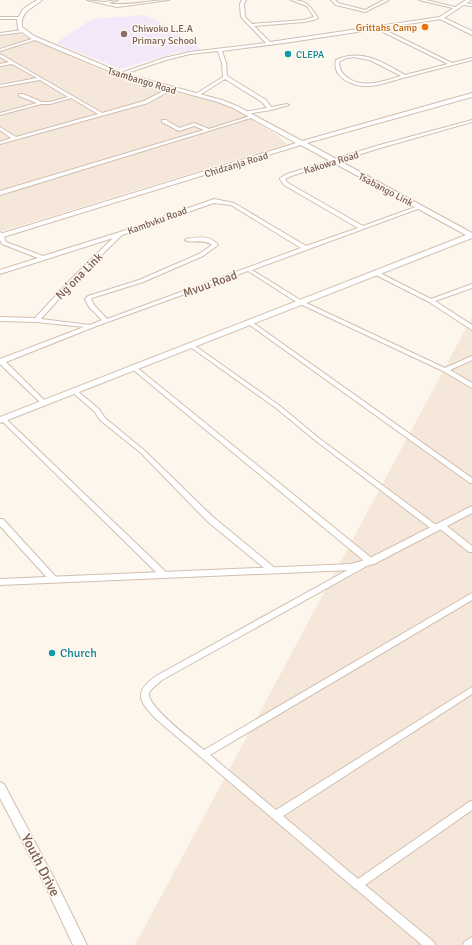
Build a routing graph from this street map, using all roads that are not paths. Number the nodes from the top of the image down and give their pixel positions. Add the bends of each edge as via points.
1 (40, 0) edge
2 (89, 0) edge
3 (116, 0) edge
4 (167, 0) edge
5 (244, 0) edge
6 (293, 0) edge
7 (333, 0) edge
8 (387, 0) edge
9 (420, 0) edge
10 (469, 0) edge
11 (103, 3) junction
12 (464, 4) junction
13 (472, 6) edge
14 (457, 8) junction
15 (0, 18) edge
16 (19, 18) junction
17 (440, 18) junction
18 (251, 25) junction
19 (376, 27) junction
20 (23, 32) junction
21 (472, 33) edge
22 (0, 34) edge
23 (36, 39) junction
24 (269, 44) junction
25 (219, 49) junction
26 (0, 50) edge
27 (0, 55) edge
28 (472, 59) edge
29 (13, 62) junction
30 (452, 64) junction
31 (0, 65) edge
32 (120, 74) junction
33 (404, 76) junction
34 (225, 77) junction
35 (41, 79) junction
36 (0, 86) edge
37 (171, 89) junction
38 (472, 94) edge
39 (21, 95) dead end
40 (196, 95) junction
41 (71, 97) junction
42 (42, 103) junction
43 (287, 105) dead end
44 (271, 108) junction
45 (246, 113) junction
46 (0, 114) edge
47 (100, 114) junction
48 (252, 117) junction
49 (472, 121) edge
50 (164, 122) dead end
51 (0, 128) edge
52 (208, 130) junction
53 (15, 139) junction
54 (0, 143) edge
55 (301, 144) junction
56 (334, 161) junction
57 (0, 193) edge
58 (420, 207) junction
59 (363, 228) junction
60 (122, 233) junction
61 (472, 235) edge
62 (0, 236) edge
63 (188, 240) dead end
64 (305, 248) junction
65 (45, 258) junction
66 (249, 270) junction
67 (0, 272) edge
68 (376, 273) junction
69 (472, 286) edge
70 (431, 301) junction
71 (300, 302) junction
72 (0, 319) edge
73 (37, 320) junction
74 (106, 321) junction
75 (249, 322) junction
76 (92, 326) junction
77 (472, 328) edge
78 (191, 345) junction
79 (472, 358) edge
80 (1, 362) edge
81 (133, 367) junction
82 (445, 370) junction
83 (472, 386) edge
84 (74, 391) junction
85 (44, 402) junction
86 (2, 419) edge
87 (472, 481) edge
88 (472, 509) edge
89 (0, 521) edge
90 (438, 527) junction
91 (472, 550) edge
92 (366, 563) junction
93 (272, 570) junction
94 (163, 574) junction
95 (54, 579) junction
96 (0, 582) edge
97 (472, 596) edge
98 (472, 690) edge
99 (204, 754) junction
100 (0, 787) edge
101 (472, 804) edge
102 (276, 815) junction
103 (357, 885) junction
104 (472, 942) edge
105 (80, 945) edge
106 (430, 945) edge
107 (468, 945) edge

1 - 16 street via 25,10
2 - 11 street
3 - 11 street
4 - 11 street via 117,6
5 - 18 street via 243,17
6 - 18 street via 308,5 316,18
7 - 8 street via 340,5 365,11
9 - 14 street
10 - 12 street
12 - 13 street
12 - 14 street
14 - 17 street
15 - 16 street
16 - 20 street via 19,26
17 - 19 street
17 - 21 street
18 - 24 street
19 - 24 street
19 - 30 street
20 - 22 street
20 - 23 street, Tsambango Road
23 - 26 street
23 - 32 street, Tsambango Road
24 - 25 street
25 - 32 street via 175,56
25 - 34 street
27 - 29 street
28 - 30 street
29 - 31 street
29 - 35 street
30 - 33 street
32 - 37 street, Tsambango Road
33 - 33 street via 375,84 359,84 345,78 339,71 337,61 345,58 365,58
34 - 40 street
34 - 44 street
35 - 36 street
35 - 41 street
37 - 40 street, Tsambango Road
37 - 47 street via 146,102
38 - 55 street, Chidzanja Road
39 - 42 street
40 - 45 street, Tsambango Road via 220,101
41 - 42 street
41 - 47 street
42 - 46 street
43 - 44 street
44 - 45 street
45 - 48 street, Tsambango Road
47 - 53 street
48 - 52 street
48 - 55 street, Tsambango Road
49 - 56 street, Kakowa Road
50 - 52 street via 179,130 194,124
51 - 53 street
52 - 57 street
53 - 54 street
55 - 56 street, Tsabango Link
55 - 62 street, Chidzanja Road
56 - 58 street, Tsabango Link
56 - 59 street, Kakowa Road via 289,175 282,179 283,182
58 - 59 street, Mvuu Road
58 - 61 street, Tsabango Link
59 - 64 street, Mvuu Road
60 - 64 street, Kambvku Road via 219,200 232,204
60 - 65 street, Kambvku Road
60 - 73 street, Ng'ona Link
61 - 68 street
62 - 65 street via 6,244 33,256
63 - 74 street via 208,240 215,245 194,258 141,281 88,299 91,306
64 - 66 street, Mvuu Road
65 - 67 street, Kambvku Road
66 - 71 street
66 - 74 street, Mvuu Road
68 - 70 street
68 - 71 street
69 - 70 street
70 - 77 street
71 - 75 street
71 - 82 street
72 - 73 street
73 - 76 street
74 - 76 street, Mvuu Road
75 - 78 street
75 - 87 street
76 - 80 street, Mvuu Road
78 - 81 street
78 - 90 street
79 - 82 street
80 - 85 street
81 - 84 street
81 - 92 street
82 - 83 street
84 - 85 street
84 - 93 street via 97,410 102,419 143,452 210,519
85 - 86 street
86 - 94 street
88 - 90 street
89 - 95 street
90 - 91 street
90 - 92 street
92 - 93 street via 334,568
92 - 99 street via 147,687 144,696 151,709
93 - 94 street
94 - 95 street
95 - 96 street
97 - 99 street
98 - 102 street
99 - 102 street
100 - 105 street, Youth Drive
101 - 103 street
102 - 103 street
103 - 106 street
104 - 107 street

